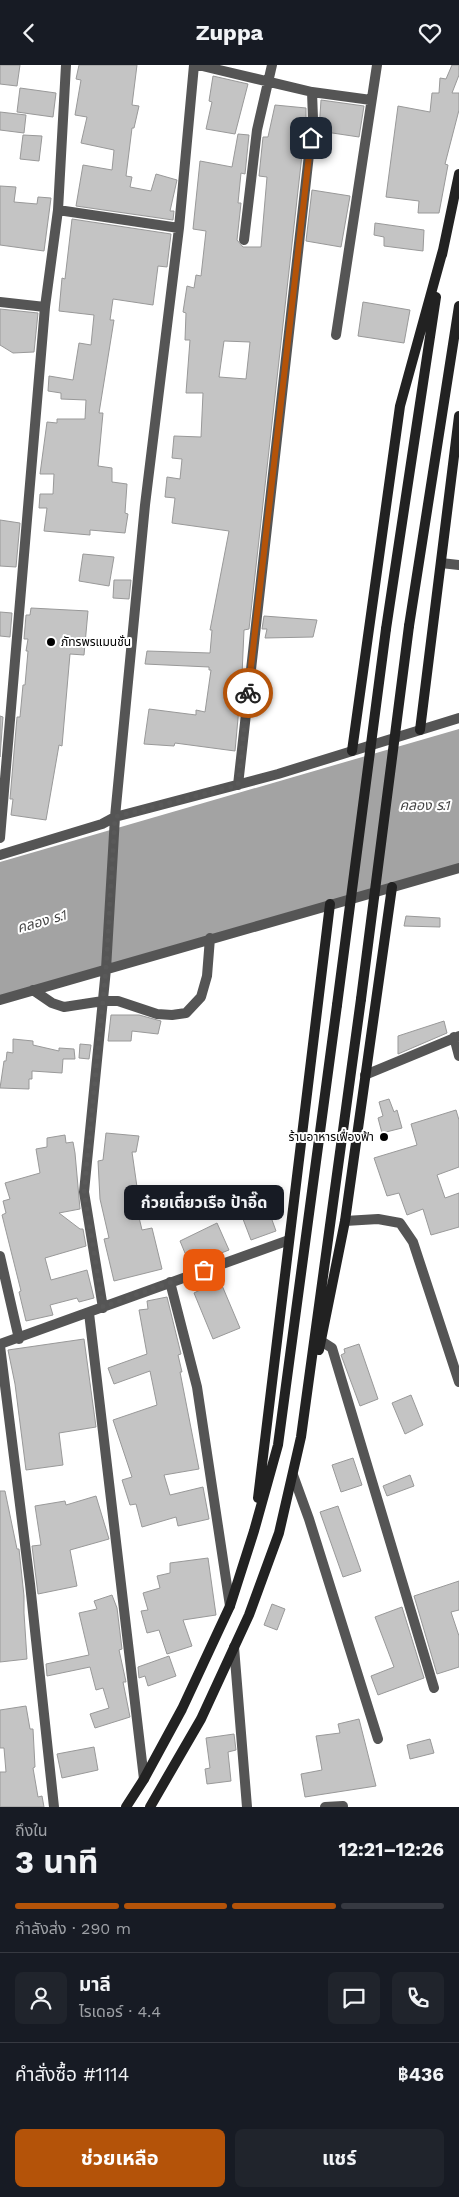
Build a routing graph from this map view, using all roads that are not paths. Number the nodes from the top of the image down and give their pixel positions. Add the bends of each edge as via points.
1 (66, 65) edge
2 (194, 65) edge
3 (198, 65) edge
4 (272, 65) edge
5 (377, 65) edge
6 (268, 80) junction
7 (312, 92) junction
8 (371, 100) junction
9 (459, 174) edge
10 (58, 210) junction
11 (179, 228) junction
12 (244, 240) dead end
13 (443, 250) junction
14 (0, 302) edge
15 (459, 306) edge
16 (45, 307) junction
17 (336, 335) dead end
18 (459, 415) edge
19 (441, 563) junction
20 (459, 565) edge
21 (459, 718) edge
22 (420, 730) junction
23 (352, 751) junction
24 (238, 785) junction
25 (115, 817) junction
26 (0, 838) edge
27 (0, 855) edge
28 (459, 868) edge
29 (392, 887) junction
30 (330, 904) junction
31 (210, 938) junction
32 (106, 969) junction
33 (32, 990) junction
34 (0, 1000) edge
35 (103, 1001) junction
36 (456, 1037) edge
37 (459, 1056) edge
38 (366, 1075) junction
39 (346, 1221) junction
40 (289, 1240) junction
41 (0, 1257) edge
42 (170, 1283) junction
43 (103, 1307) junction
44 (89, 1313) junction
45 (19, 1339) junction
46 (321, 1341) junction
47 (0, 1345) edge
48 (459, 1382) edge
49 (301, 1437) junction
50 (292, 1475) junction
51 (254, 1531) junction
52 (230, 1606) junction
53 (234, 1647) junction
54 (434, 1688) dead end
55 (378, 1739) dead end
56 (144, 1779) junction
57 (343, 1806) dead end
58 (54, 1807) edge
59 (126, 1807) edge
60 (150, 1807) edge
61 (247, 1807) edge
62 (325, 1807) edge

1 - 10 street
2 - 11 street
3 - 6 street
4 - 6 street
5 - 8 street
6 - 7 street
6 - 12 street via 257,130
7 - 8 street
7 - 24 street via 313,119
8 - 17 street
9 - 13 main road
10 - 11 street
10 - 16 street
11 - 25 street via 145,505
13 - 23 main road via 400,405
13 - 51 main road, bridge via 386,629 278,1445
14 - 16 street
15 - 49 main road, bridge via 408,626
16 - 26 street
18 - 19 main road
19 - 20 street
19 - 22 main road
21 - 22 street
22 - 23 street
23 - 24 street
24 - 25 street
25 - 27 street via 102,824
25 - 32 street
28 - 29 street
29 - 30 street
29 - 38 main road
30 - 31 street
30 - 40 main road
31 - 32 street
31 - 35 street via 207,976 201,997 186,1013 157,1014 118,1001
32 - 33 street
32 - 35 street
33 - 34 street
33 - 35 street via 64,1007
35 - 43 street via 84,1192
36 - 37 street
36 - 38 street
38 - 39 main road
39 - 46 main road
39 - 48 street via 378,1219 400,1223 413,1241
40 - 42 street
40 - 51 main road
41 - 45 street
42 - 43 street
42 - 52 street via 197,1387
43 - 44 street
44 - 45 street
44 - 56 street
45 - 47 street
46 - 49 main road
46 - 54 street via 332,1348
47 - 58 street
49 - 50 main road
50 - 53 main road via 279,1533
50 - 55 street via 309,1519
51 - 52 main road
52 - 56 main road via 182,1709
53 - 60 main road via 201,1719
53 - 61 street
56 - 59 main road
57 - 62 street

